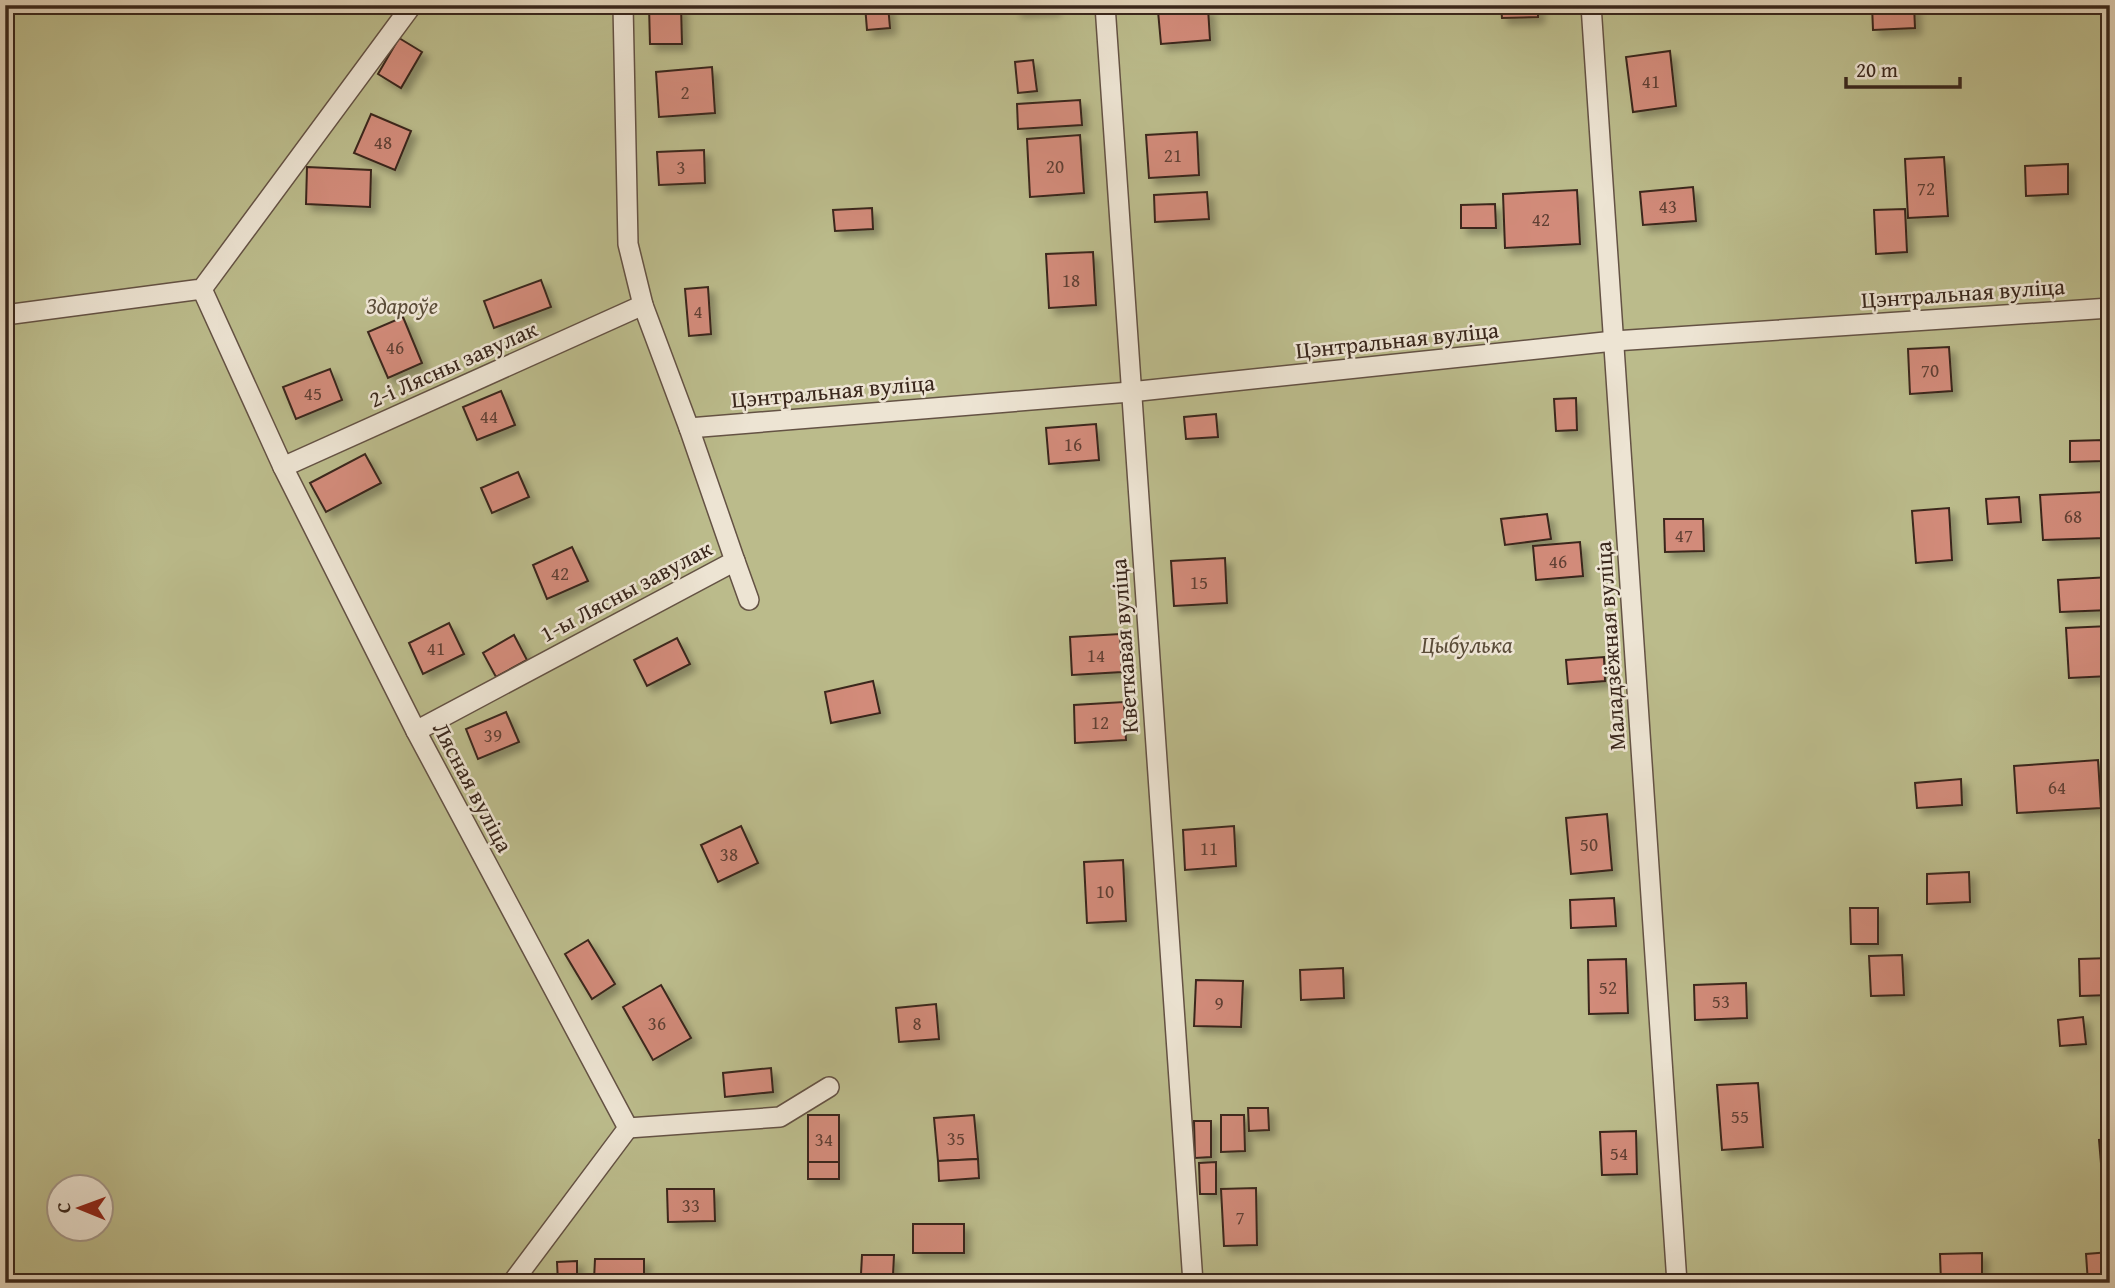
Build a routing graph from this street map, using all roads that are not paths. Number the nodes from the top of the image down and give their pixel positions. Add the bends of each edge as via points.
1 (411, 5) edge
2 (623, 5) edge
3 (1105, 5) edge
4 (1591, 5) edge
5 (202, 289) junction
6 (643, 305) junction
7 (2110, 308) edge
8 (5, 315) edge
9 (1614, 341) junction
10 (1130, 392) junction
11 (689, 428) junction
12 (283, 467) junction
13 (735, 561) junction
14 (749, 600) dead end
15 (416, 731) junction
16 (829, 1087) dead end
17 (628, 1128) junction
18 (512, 1283) edge
19 (1193, 1283) edge
20 (1677, 1283) edge

1 - 5 lane
2 - 6 lane, 1-ы Лясны завулак via 628,244
3 - 10 lane, Кветкавая вуліца
4 - 9 lane, Маладзёжная вуліца
5 - 8 lane
5 - 12 lane, Лясная вуліца
6 - 11 lane, 1-ы Лясны завулак
6 - 12 lane, 2-і Лясны завулак
7 - 9 lane, Цэнтральная вуліца
9 - 10 lane, Цэнтральная вуліца
9 - 20 lane, Маладзёжная вуліца
10 - 11 lane, Цэнтральная вуліца
10 - 19 lane, Кветкавая вуліца
11 - 13 lane, 1-ы Лясны завулак
12 - 15 lane, Лясная вуліца
13 - 14 lane
13 - 15 lane, 1-ы Лясны завулак
15 - 17 lane, Лясная вуліца
16 - 17 lane via 780,1117
17 - 18 lane

